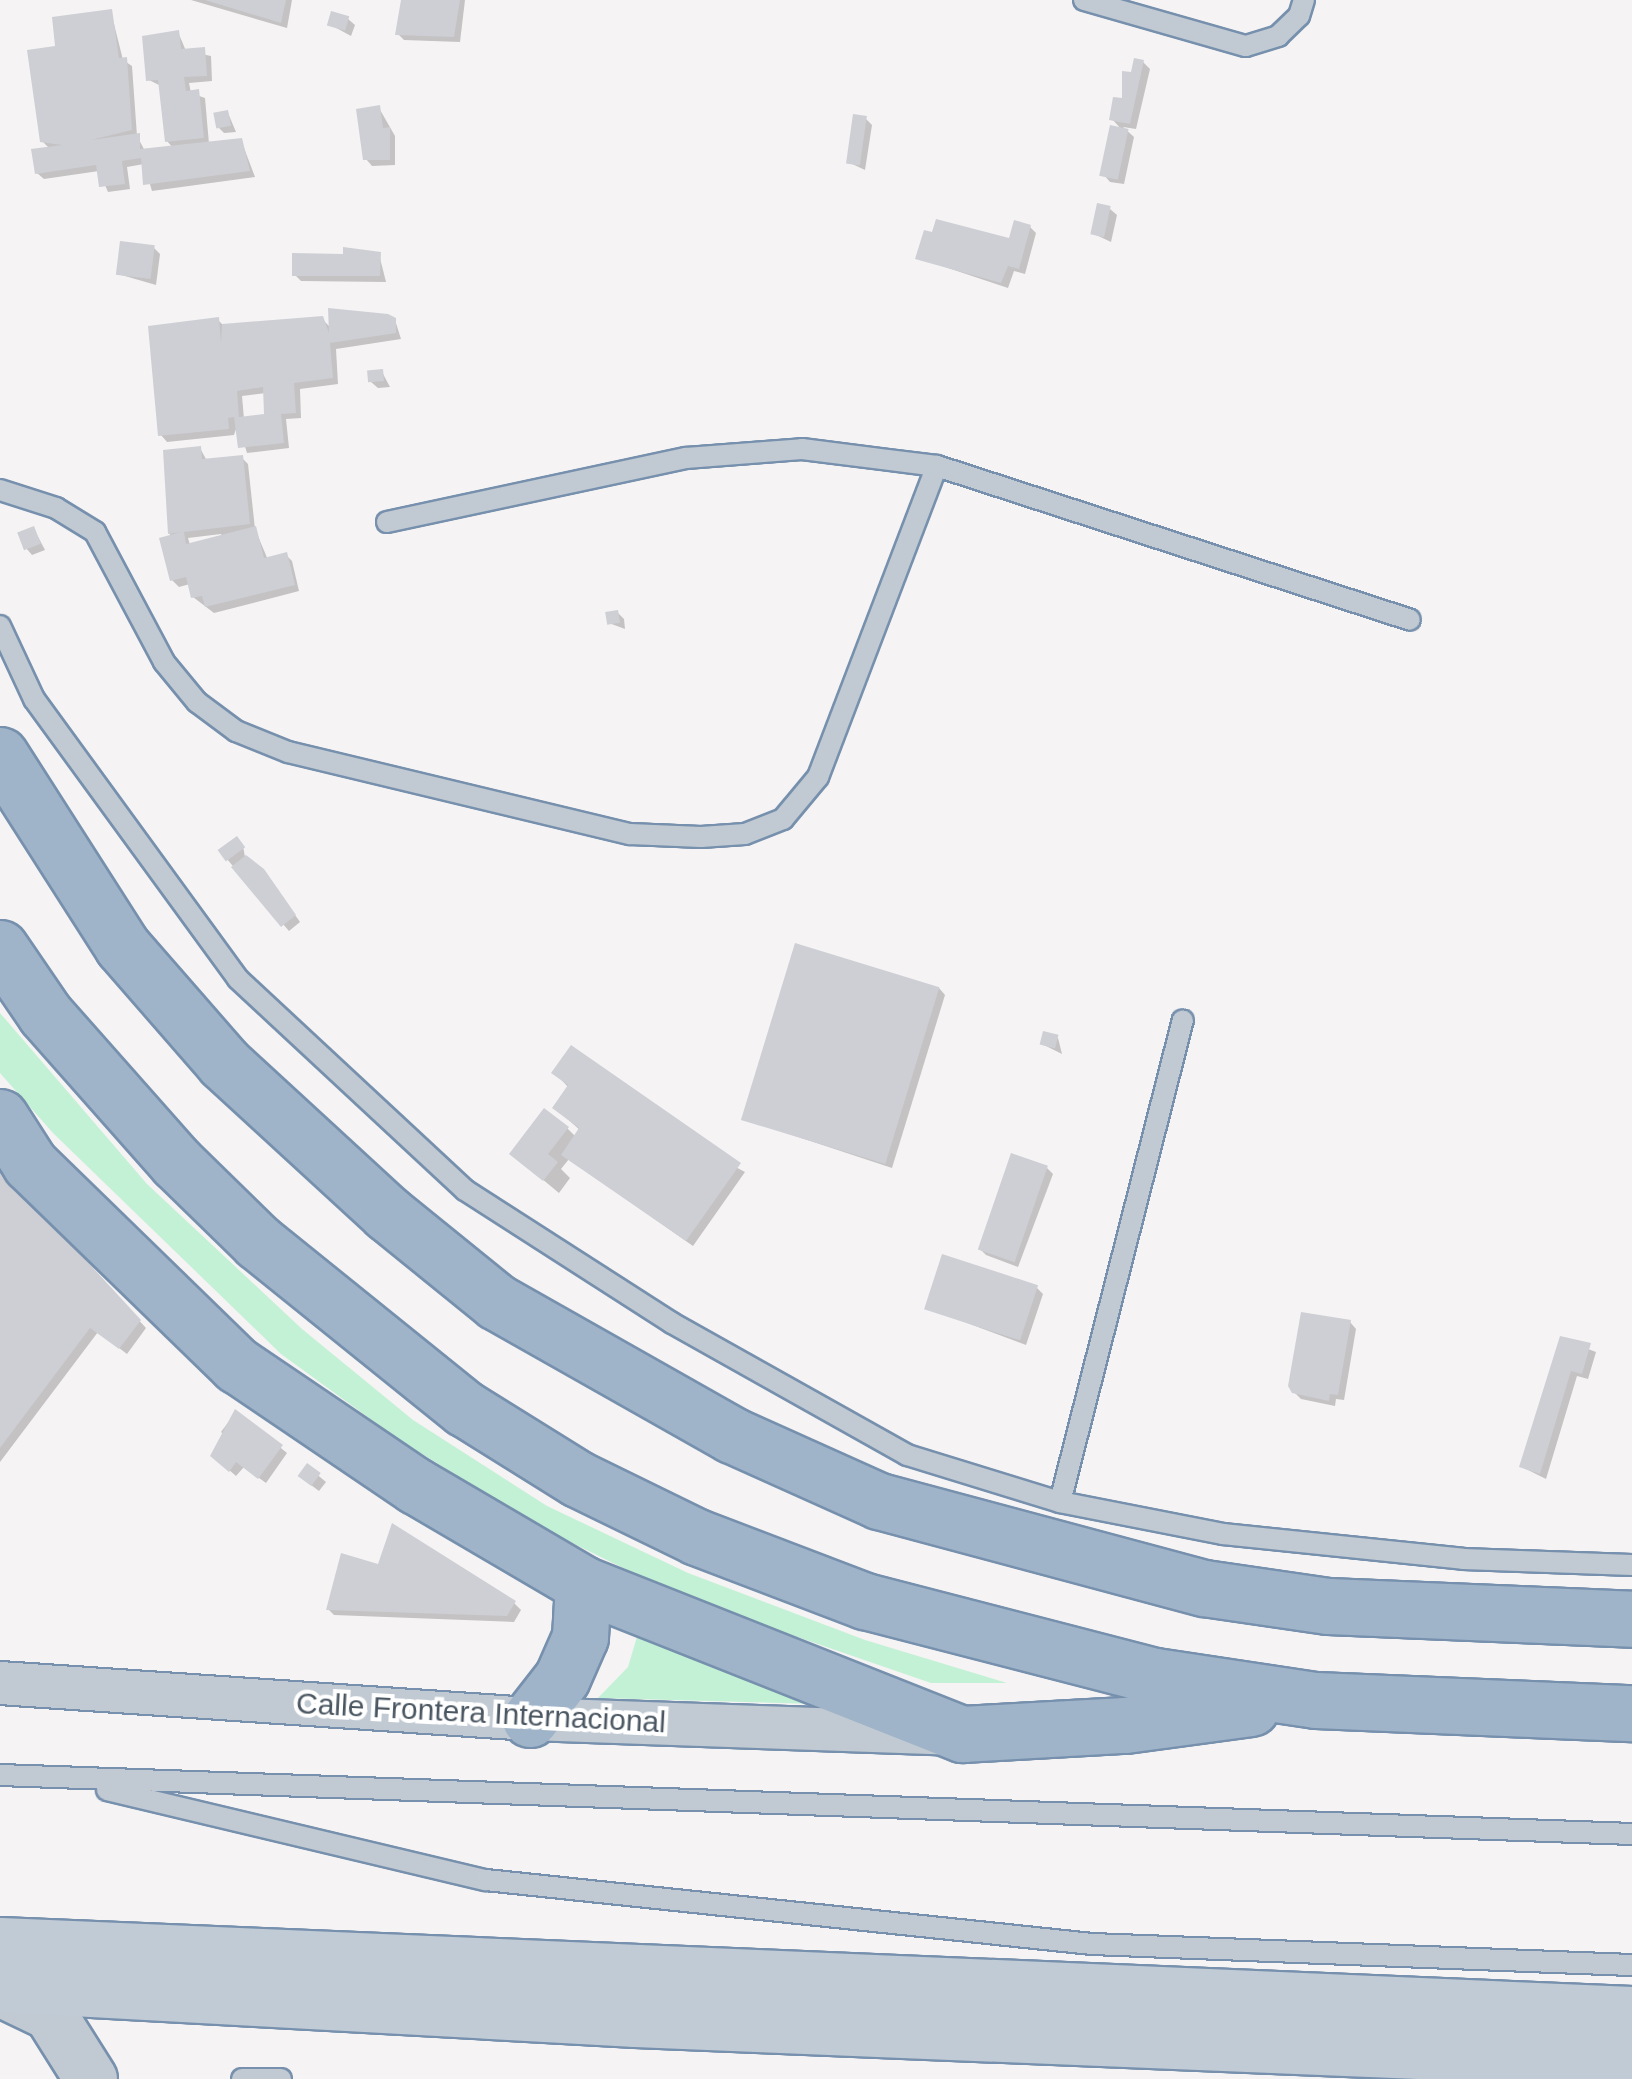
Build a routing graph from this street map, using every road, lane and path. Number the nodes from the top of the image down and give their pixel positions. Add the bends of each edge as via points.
1 (1084, 0) edge
2 (1304, 0) edge
3 (937, 466) junction
4 (0, 490) edge
5 (387, 522) dead end
6 (1410, 620) dead end
7 (0, 626) edge
8 (0, 755) edge
9 (0, 948) edge
10 (1183, 1020) dead end
11 (0, 1117) edge
12 (1060, 1502) junction
13 (1632, 1565) edge
14 (583, 1584) junction
15 (1632, 1618) edge
16 (0, 1683) edge
17 (1316, 1700) junction
18 (1632, 1713) edge
19 (530, 1719) junction
20 (962, 1734) junction
21 (0, 1775) edge
22 (61, 1779) junction
23 (1632, 1834) edge
24 (0, 1946) edge
25 (1632, 1965) edge
26 (0, 1987) edge
27 (1632, 2014) edge
28 (1632, 2060) edge
29 (91, 2079) edge
30 (242, 2079) edge
31 (281, 2079) edge

1 - 2 lane via 1246,46 1278,36 1300,16
3 - 4 lane via 818,776 783,819 744,834 701,836 630,834 288,752 236,730 197,702 164,662 95,532 56,508
3 - 5 lane via 802,449 686,458
3 - 6 lane
7 - 12 lane via 34,698 238,979 465,1190 672,1323 907,1455
8 - 15 highway via 122,946 265,1100 387,1214 497,1302 732,1436 880,1501 1204,1588 1328,1606
9 - 17 highway via 69,1041 258,1242 464,1408 578,1478 697,1538 866,1601 1155,1676
10 - 12 lane
11 - 14 highway via 30,1164 237,1364 416,1486
12 - 13 lane via 1223,1534 1463,1559
14 - 19 highway via 580,1637 562,1678
14 - 20 highway
16 - 19 street, Calle Frontera Internacional
17 - 18 highway
17 - 20 highway via 1125,1726
19 - 20 street, Calle Frontera Internacional
21 - 22 lane
22 - 23 lane
22 - 25 lane via 486,1880 1092,1944
24 - 27 main road
26 - 28 main road
26 - 29 street via 50,2014
30 - 31 lane

